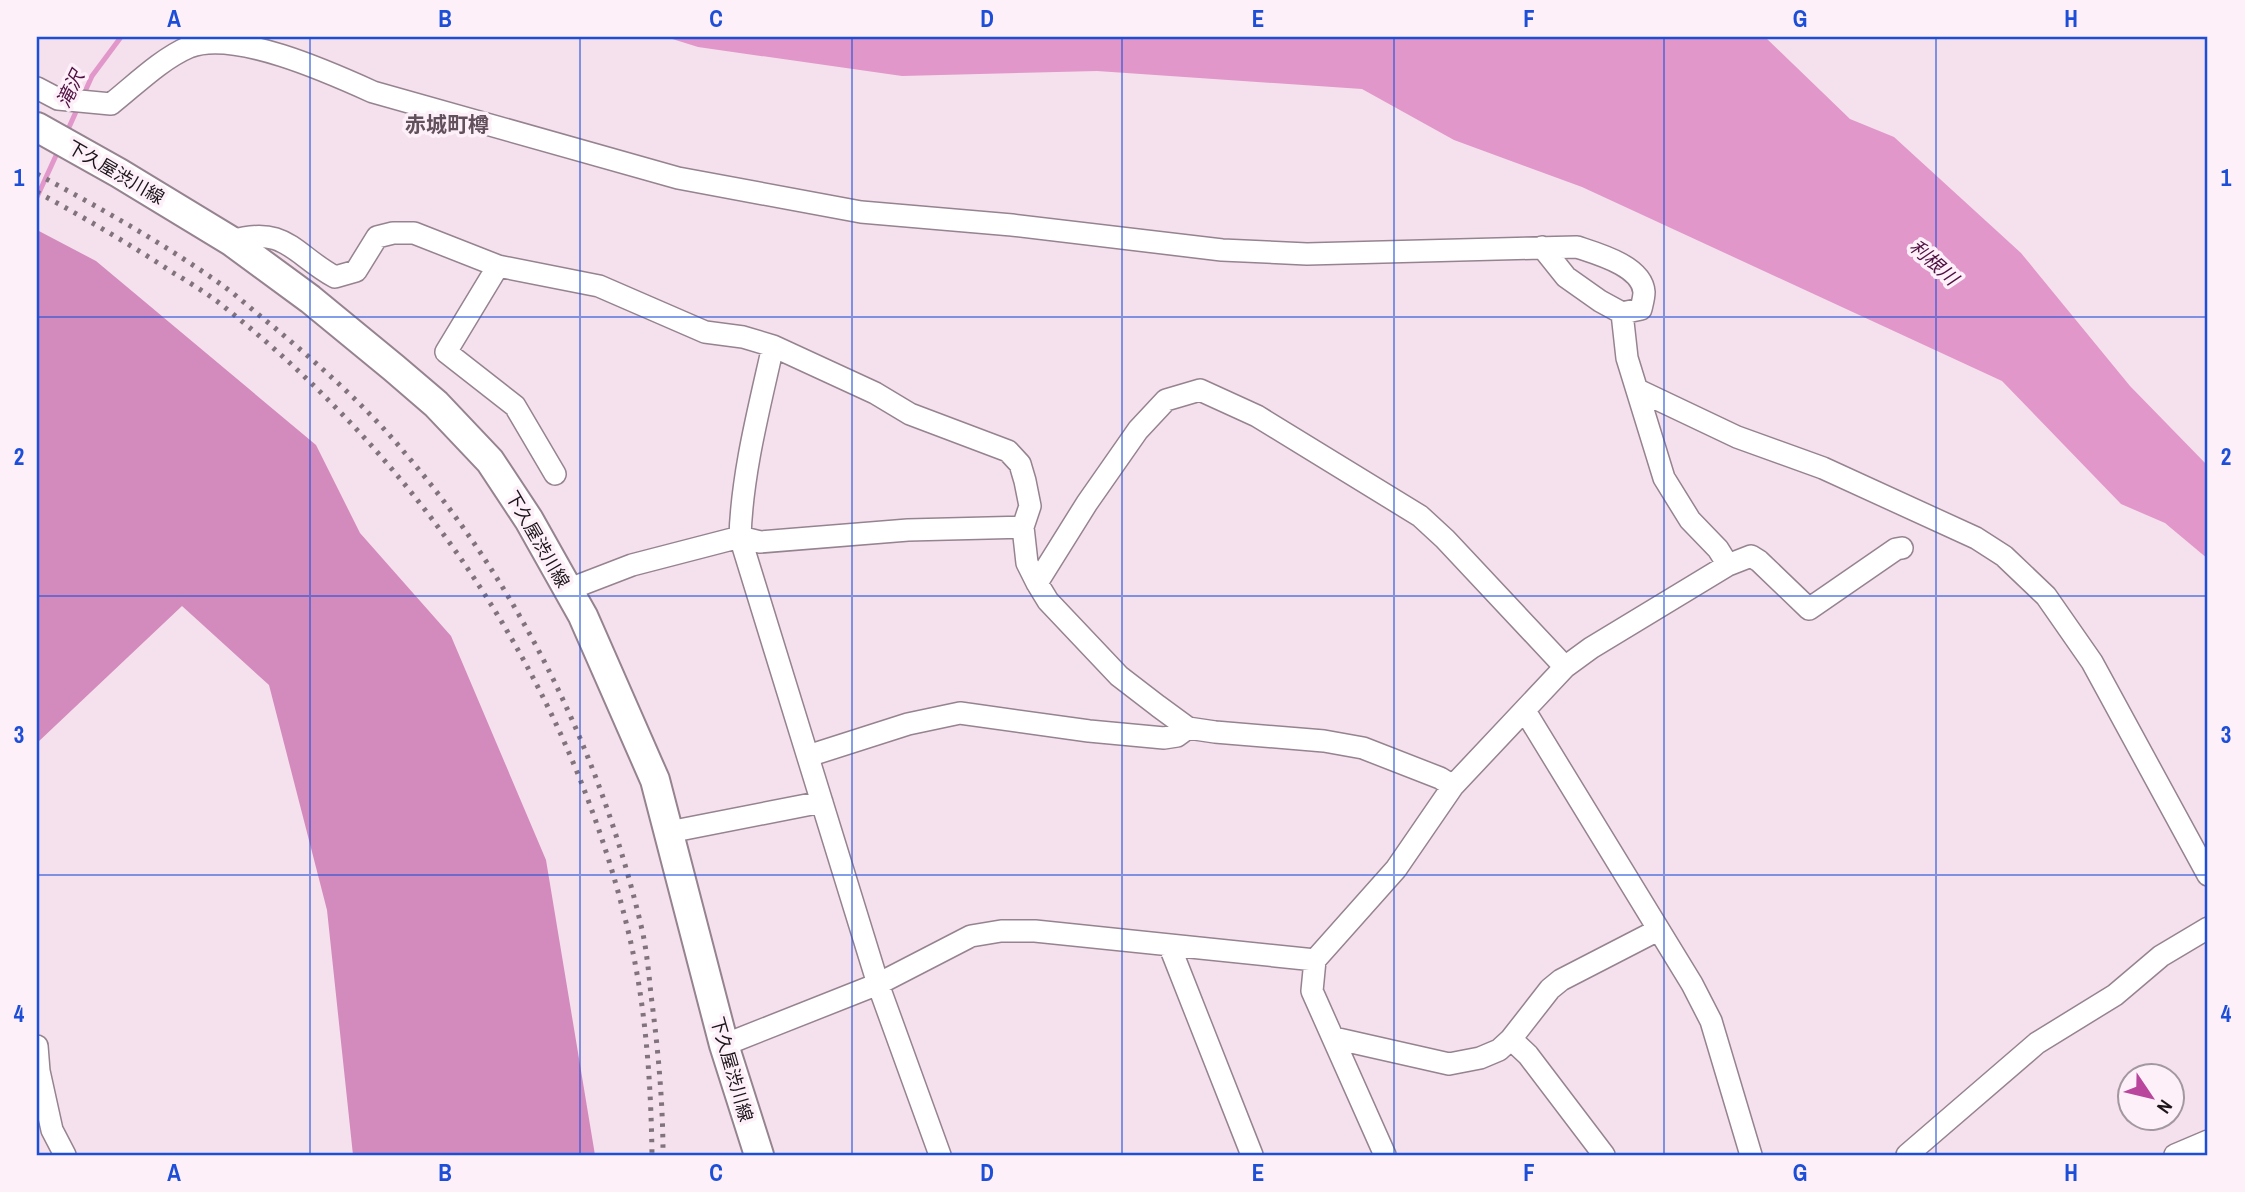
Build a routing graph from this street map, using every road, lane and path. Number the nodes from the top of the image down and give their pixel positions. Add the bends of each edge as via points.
1 (37, 88) edge
2 (37, 127) edge
3 (231, 240) junction
4 (1542, 247) junction
5 (498, 266) junction
6 (1622, 313) junction
7 (772, 346) junction
8 (1639, 390) junction
9 (555, 474) dead end
10 (1023, 527) junction
11 (740, 537) junction
12 (1902, 548) dead end
13 (1728, 565) junction
14 (1037, 583) junction
15 (567, 590) junction
16 (1565, 667) junction
17 (1525, 711) junction
18 (1188, 728) junction
19 (808, 756) junction
20 (1453, 786) junction
21 (822, 802) junction
22 (669, 832) junction
23 (2208, 875) edge
24 (2208, 928) edge
25 (1658, 930) junction
26 (1170, 947) junction
27 (1315, 960) junction
28 (878, 984) junction
29 (1334, 1038) junction
30 (1511, 1039) junction
31 (724, 1045) junction
32 (37, 1046) edge
33 (2208, 1141) edge
34 (65, 1155) edge
35 (759, 1155) edge
36 (940, 1155) edge
37 (1252, 1155) edge
38 (1385, 1155) edge
39 (1604, 1155) edge
40 (1751, 1155) edge
41 (1907, 1155) edge
42 (2175, 1155) edge

1 - 4 street via 58,99 111,104 187,48 215,44 254,48 325,70 373,92 678,178 861,212 1222,250 1307,254
2 - 3 main road, 下久屋渋川線
3 - 5 street via 271,236 297,248 335,276 356,271 377,237 393,233 414,233
3 - 15 main road, 下久屋渋川線 via 394,368 466,434 510,490
4 - 6 street via 1566,277
4 - 6 street via 1577,247 1614,260 1637,275 1644,291 1641,309
5 - 7 street via 598,286 705,332
5 - 9 street via 446,352 515,406
6 - 8 street via 1627,358
7 - 10 street via 911,414 1008,451 1020,464 1030,506
7 - 11 street via 749,458
8 - 13 street via 1664,478 1690,520
8 - 23 street via 1737,438 1823,468 1976,538 2004,556 2046,596 2092,662
10 - 11 street via 908,530 760,542
10 - 14 street via 1027,563
11 - 15 street via 632,565
11 - 19 street
12 - 13 street via 1810,609 1751,556
13 - 16 street
14 - 16 street via 1138,430 1167,400 1200,390 1257,416 1420,516
14 - 18 street via 1119,676
15 - 22 main road, 下久屋渋川線 via 583,616 655,780
16 - 17 street
17 - 20 street
17 - 25 street
18 - 19 street via 1164,738 960,713 908,723
18 - 20 street via 1363,748
19 - 21 street
20 - 27 street via 1396,869
21 - 22 street
21 - 28 street
22 - 31 main road, 下久屋渋川線
24 - 41 street via 2161,956 2115,995 2037,1043
25 - 30 street via 1561,980
25 - 40 street via 1711,1021
26 - 27 street
26 - 28 street via 1001,931 971,936
26 - 37 street
27 - 29 street via 1312,991
28 - 31 street
28 - 36 street
29 - 30 street via 1449,1064 1499,1051
29 - 38 street
30 - 39 street
31 - 35 main road, 下久屋渋川線
32 - 34 street via 52,1130
33 - 42 street

